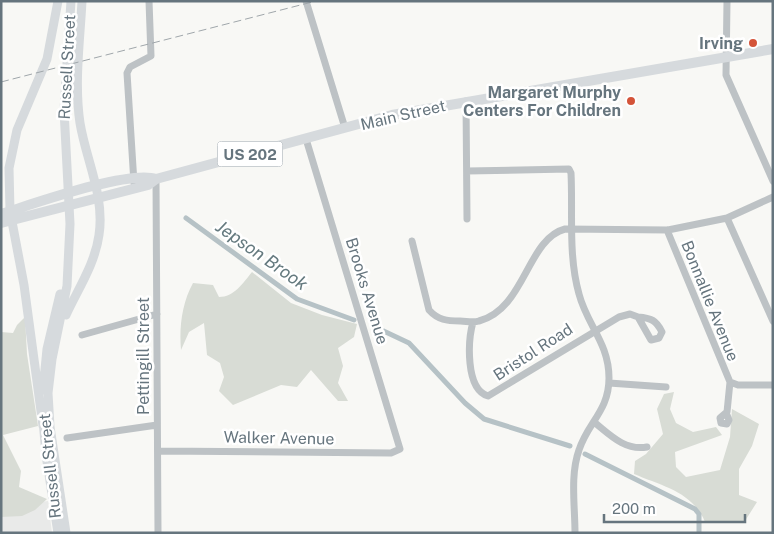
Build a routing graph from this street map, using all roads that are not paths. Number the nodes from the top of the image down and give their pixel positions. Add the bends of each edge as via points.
1 (58, 1) edge
2 (71, 1) edge
3 (82, 1) edge
4 (149, 1) edge
5 (306, 1) edge
6 (727, 1) edge
7 (773, 49) edge
8 (725, 58) junction
9 (466, 101) junction
10 (345, 128) junction
11 (306, 139) junction
12 (467, 171) junction
13 (156, 179) junction
14 (773, 181) edge
15 (134, 183) junction
16 (96, 186) junction
17 (99, 197) junction
18 (773, 197) edge
19 (6, 217) edge
20 (727, 218) junction
21 (467, 219) dead end
22 (572, 229) junction
23 (667, 230) junction
24 (412, 241) dead end
25 (69, 253) junction
26 (157, 314) junction
27 (638, 317) dead end
28 (773, 321) edge
29 (473, 322) junction
30 (596, 329) junction
31 (82, 335) dead end
32 (56, 344) junction
33 (730, 382) junction
34 (609, 383) junction
35 (773, 386) edge
36 (666, 387) dead end
37 (727, 415) dead end
38 (594, 422) junction
39 (157, 425) junction
40 (43, 426) junction
41 (67, 438) dead end
42 (647, 447) dead end
43 (399, 450) joint
44 (158, 451) junction
45 (58, 533) edge
46 (66, 533) edge
47 (158, 533) edge
48 (575, 533) edge

1 - 19 main road via 46,59 17,130 10,157
2 - 25 main road, Russell Street via 64,86
3 - 16 main road via 78,85 83,139
4 - 15 street via 151,56 130,67 126,73
5 - 10 street
6 - 8 street
7 - 8 highway, Main Street / US 202
8 - 9 highway, Main Street / US 202
8 - 14 street via 728,82
9 - 10 highway, Main Street / US 202
9 - 12 street
10 - 11 highway, Main Street / US 202
11 - 13 highway, Main Street / US 202
11 - 43 street, Brooks Avenue via 399,439
12 - 21 street
12 - 22 street via 569,170
13 - 15 highway, Main Street / US 202 via 148,185
13 - 26 street, Pettingill Street
15 - 16 highway, Main Street / US 202
15 - 17 highway, Main Street / US 202
16 - 17 main road
16 - 19 highway, Main Street / US 202
17 - 19 highway, Main Street / US 202
17 - 32 main road via 100,233 94,257
18 - 20 street
19 - 40 main road via 26,296
20 - 23 street
20 - 28 street
22 - 23 street
22 - 29 street via 551,235 509,300 485,318
22 - 30 street via 578,291
23 - 33 street, Bonnallie Avenue
24 - 29 street via 429,310 444,320
25 - 32 main road, Russell Street via 67,286
25 - 40 main road, Russell Street via 44,368
26 - 31 street
26 - 39 street, Pettingill Street
27 - 30 street, Bristol Road via 623,315
29 - 30 street, Bristol Road via 468,342 471,367 479,389 485,395 492,395 509,385
30 - 34 street via 608,360
32 - 46 main road, Russell Street via 49,382 48,418
33 - 35 street
33 - 37 street via 727,412 720,418 721,424 727,424
34 - 36 street
34 - 38 street via 606,403
38 - 42 street via 618,442 636,448
38 - 48 street via 583,439 576,462
39 - 41 street
39 - 44 street, Pettingill Street
40 - 45 main road, Russell Street
43 - 44 street, Walker Avenue via 391,453
44 - 47 street, Pettingill Street

